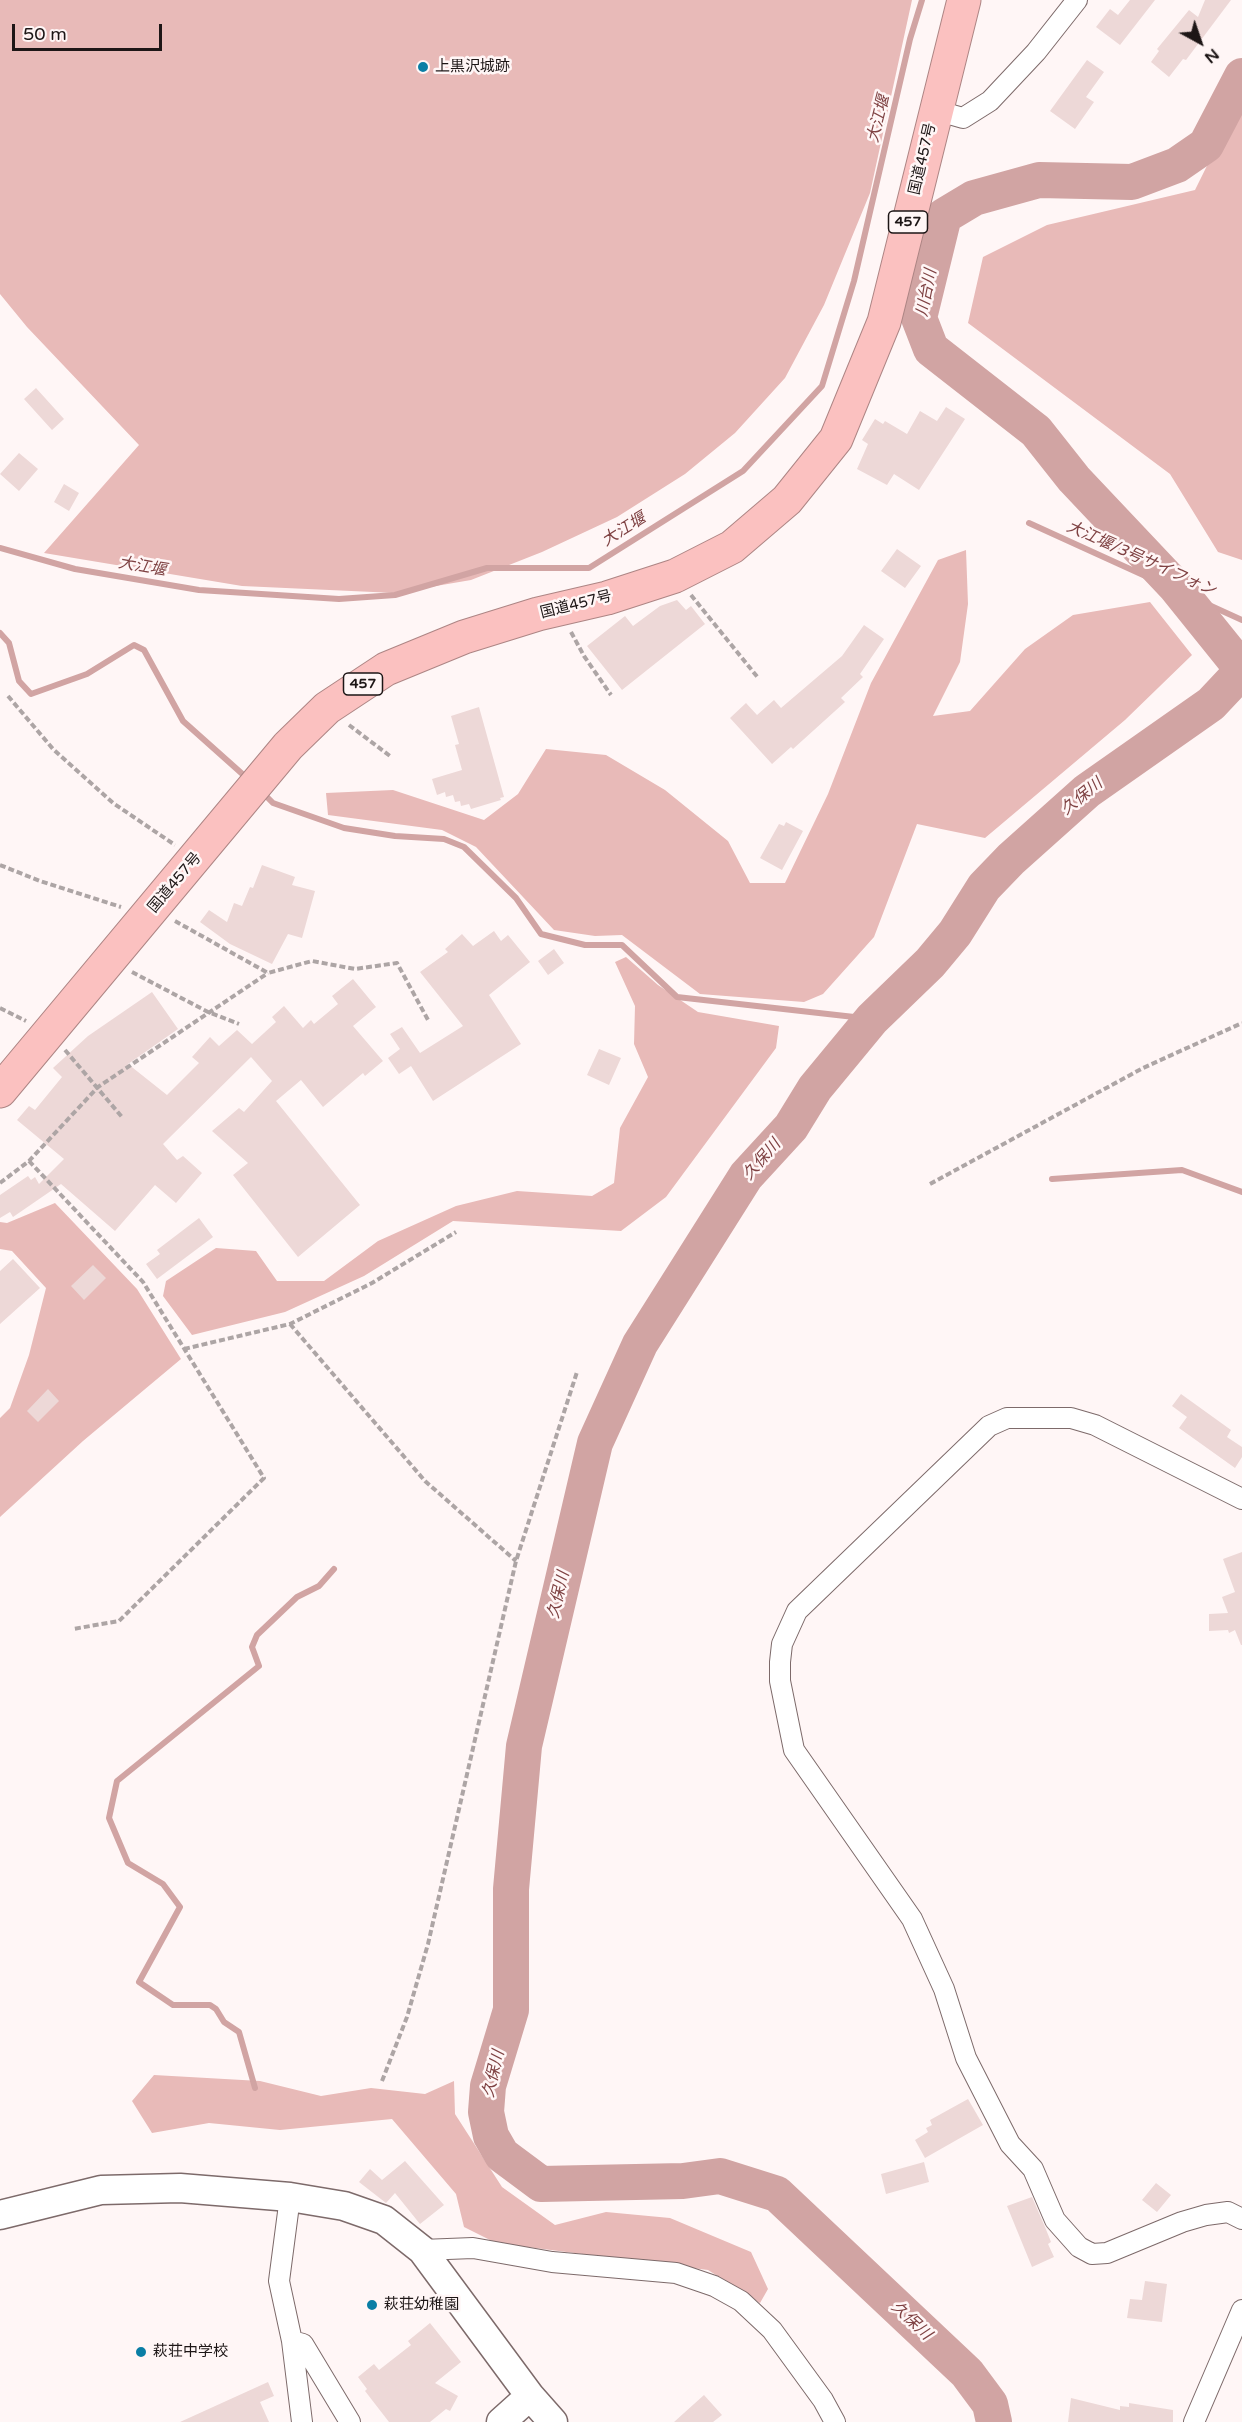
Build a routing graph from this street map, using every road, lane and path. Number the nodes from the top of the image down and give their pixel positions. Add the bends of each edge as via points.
1 (964, 0) edge
2 (1077, 0) edge
3 (935, 110) junction
4 (675, 576) junction
5 (570, 630) dead end
6 (759, 679) dead end
7 (610, 695) dead end
8 (8, 696) dead end
9 (327, 708) junction
10 (390, 756) dead end
11 (195, 859) junction
12 (0, 865) edge
13 (151, 912) junction
14 (110, 961) junction
15 (268, 973) junction
16 (208, 1012) junction
17 (428, 1020) dead end
18 (1242, 1023) edge
19 (239, 1024) dead end
20 (50, 1033) junction
21 (98, 1087) junction
22 (0, 1091) edge
23 (122, 1117) dead end
24 (29, 1161) junction
25 (0, 1183) edge
26 (930, 1184) dead end
27 (456, 1232) dead end
28 (290, 1324) junction
29 (184, 1349) junction
30 (577, 1372) dead end
31 (1242, 1499) edge
32 (516, 1561) junction
33 (73, 1629) dead end
34 (382, 2081) dead end
35 (290, 2197) junction
36 (0, 2215) edge
37 (1242, 2218) edge
38 (422, 2250) junction
39 (1242, 2310) edge
40 (292, 2341) junction
41 (530, 2396) junction
42 (302, 2422) edge
43 (350, 2422) edge
44 (501, 2422) edge
45 (553, 2422) edge
46 (835, 2422) edge
47 (1194, 2422) edge

1 - 3 highway, 国道457号 / 457
2 - 3 street via 990,101 963,118
3 - 4 highway, 国道457号 / 457 via 884,322 836,439 787,500 732,547
4 - 6 path
4 - 9 highway, 国道457号 / 457 via 464,637 386,669
5 - 7 path
8 - 11 path via 53,749 113,803
9 - 10 path
9 - 11 highway, 国道457号 / 457 via 288,746
11 - 13 highway, 国道457号 / 457
12 - 13 path via 40,881
13 - 14 highway, 国道457号 / 457
13 - 15 path
14 - 16 path
14 - 20 highway, 国道457号 / 457
15 - 16 path
15 - 17 path via 312,961 356,969 397,963
16 - 19 path
16 - 21 path
18 - 26 path via 1143,1068
20 - 21 path
20 - 22 highway, 国道457号 / 457
21 - 23 path
21 - 24 path
24 - 25 path
24 - 29 path via 142,1282
27 - 28 path via 372,1283
28 - 29 path
28 - 32 path via 425,1481
29 - 33 path via 264,1478 119,1621
30 - 32 path
31 - 37 street via 1095,1425 1071,1418 1007,1418 989,1426 797,1611 782,1644 780,1681 795,1750 912,1919 944,1989 966,2058 1010,2144 1033,2169 1056,2220 1079,2247 1092,2254 1107,2253 1206,2215 1228,2212
32 - 34 path via 428,1944 407,2017
35 - 36 street via 180,2188 101,2190
35 - 38 street via 344,2206 384,2220
35 - 40 street via 279,2281
38 - 41 street
38 - 46 street via 473,2248 552,2262 676,2273 714,2286 741,2301 772,2330
39 - 47 street
40 - 42 street
40 - 43 street via 303,2344
41 - 44 street
41 - 45 street

